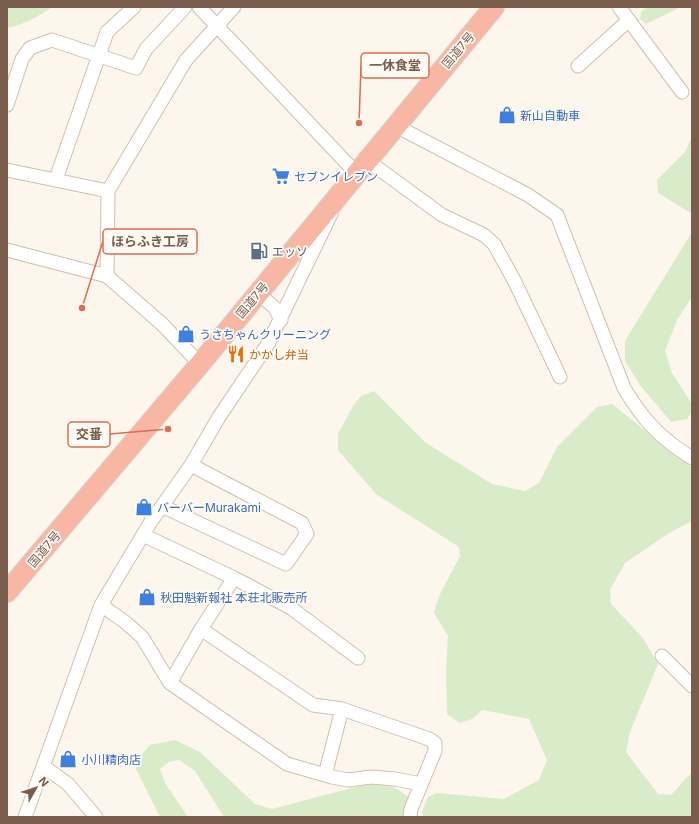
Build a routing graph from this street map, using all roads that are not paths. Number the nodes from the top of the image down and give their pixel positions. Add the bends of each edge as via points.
1 (134, 7) edge
2 (185, 7) edge
3 (198, 7) edge
4 (234, 7) edge
5 (494, 7) edge
6 (619, 7) edge
7 (629, 20) junction
8 (216, 26) junction
9 (98, 54) junction
10 (578, 66) dead end
11 (682, 92) dead end
12 (7, 105) edge
13 (396, 126) junction
14 (362, 167) junction
15 (7, 170) edge
16 (56, 179) junction
17 (108, 191) junction
18 (342, 191) junction
19 (7, 250) edge
20 (107, 276) junction
21 (258, 293) junction
22 (281, 320) junction
23 (200, 364) junction
24 (560, 377) dead end
25 (692, 458) edge
26 (191, 465) junction
27 (162, 506) junction
28 (143, 535) junction
29 (234, 578) junction
30 (9, 586) edge
31 (101, 605) junction
32 (201, 629) junction
33 (662, 656) dead end
34 (358, 658) dead end
35 (170, 683) junction
36 (692, 686) edge
37 (342, 710) junction
38 (43, 766) junction
39 (325, 775) junction
40 (421, 784) junction
41 (25, 817) edge
42 (96, 817) edge
43 (410, 817) edge

1 - 9 street via 107,32
2 - 9 street via 146,48 136,68
3 - 8 street
4 - 8 street
5 - 13 highway, 国道7号
6 - 7 street
7 - 10 street
7 - 11 street
8 - 14 street
8 - 17 street via 186,60
9 - 12 street via 52,40 30,48 22,59
9 - 16 street
13 - 14 highway, 国道7号
13 - 25 street via 528,195 557,215 624,388 652,428 671,445
14 - 18 highway, 国道7号
14 - 24 street via 442,215 484,235 494,244
15 - 16 street
16 - 17 street
17 - 20 street
18 - 21 highway, 国道7号
18 - 22 street
19 - 20 street
20 - 23 street via 162,324
21 - 22 street via 275,308
21 - 23 highway, 国道7号
22 - 26 street via 268,344 219,416
23 - 30 highway, 国道7号
26 - 27 street
26 - 27 street via 302,523 307,534 296,552 286,564
27 - 28 street
28 - 29 street
28 - 31 street
29 - 32 street
29 - 34 street via 291,608
31 - 35 street via 142,637
31 - 38 street
32 - 35 street
32 - 37 street via 313,705
33 - 36 street
35 - 39 street via 287,764
37 - 39 street
37 - 40 street via 435,743 435,751
38 - 41 street
38 - 42 street via 68,784
39 - 40 street via 348,780 371,777
40 - 43 street

